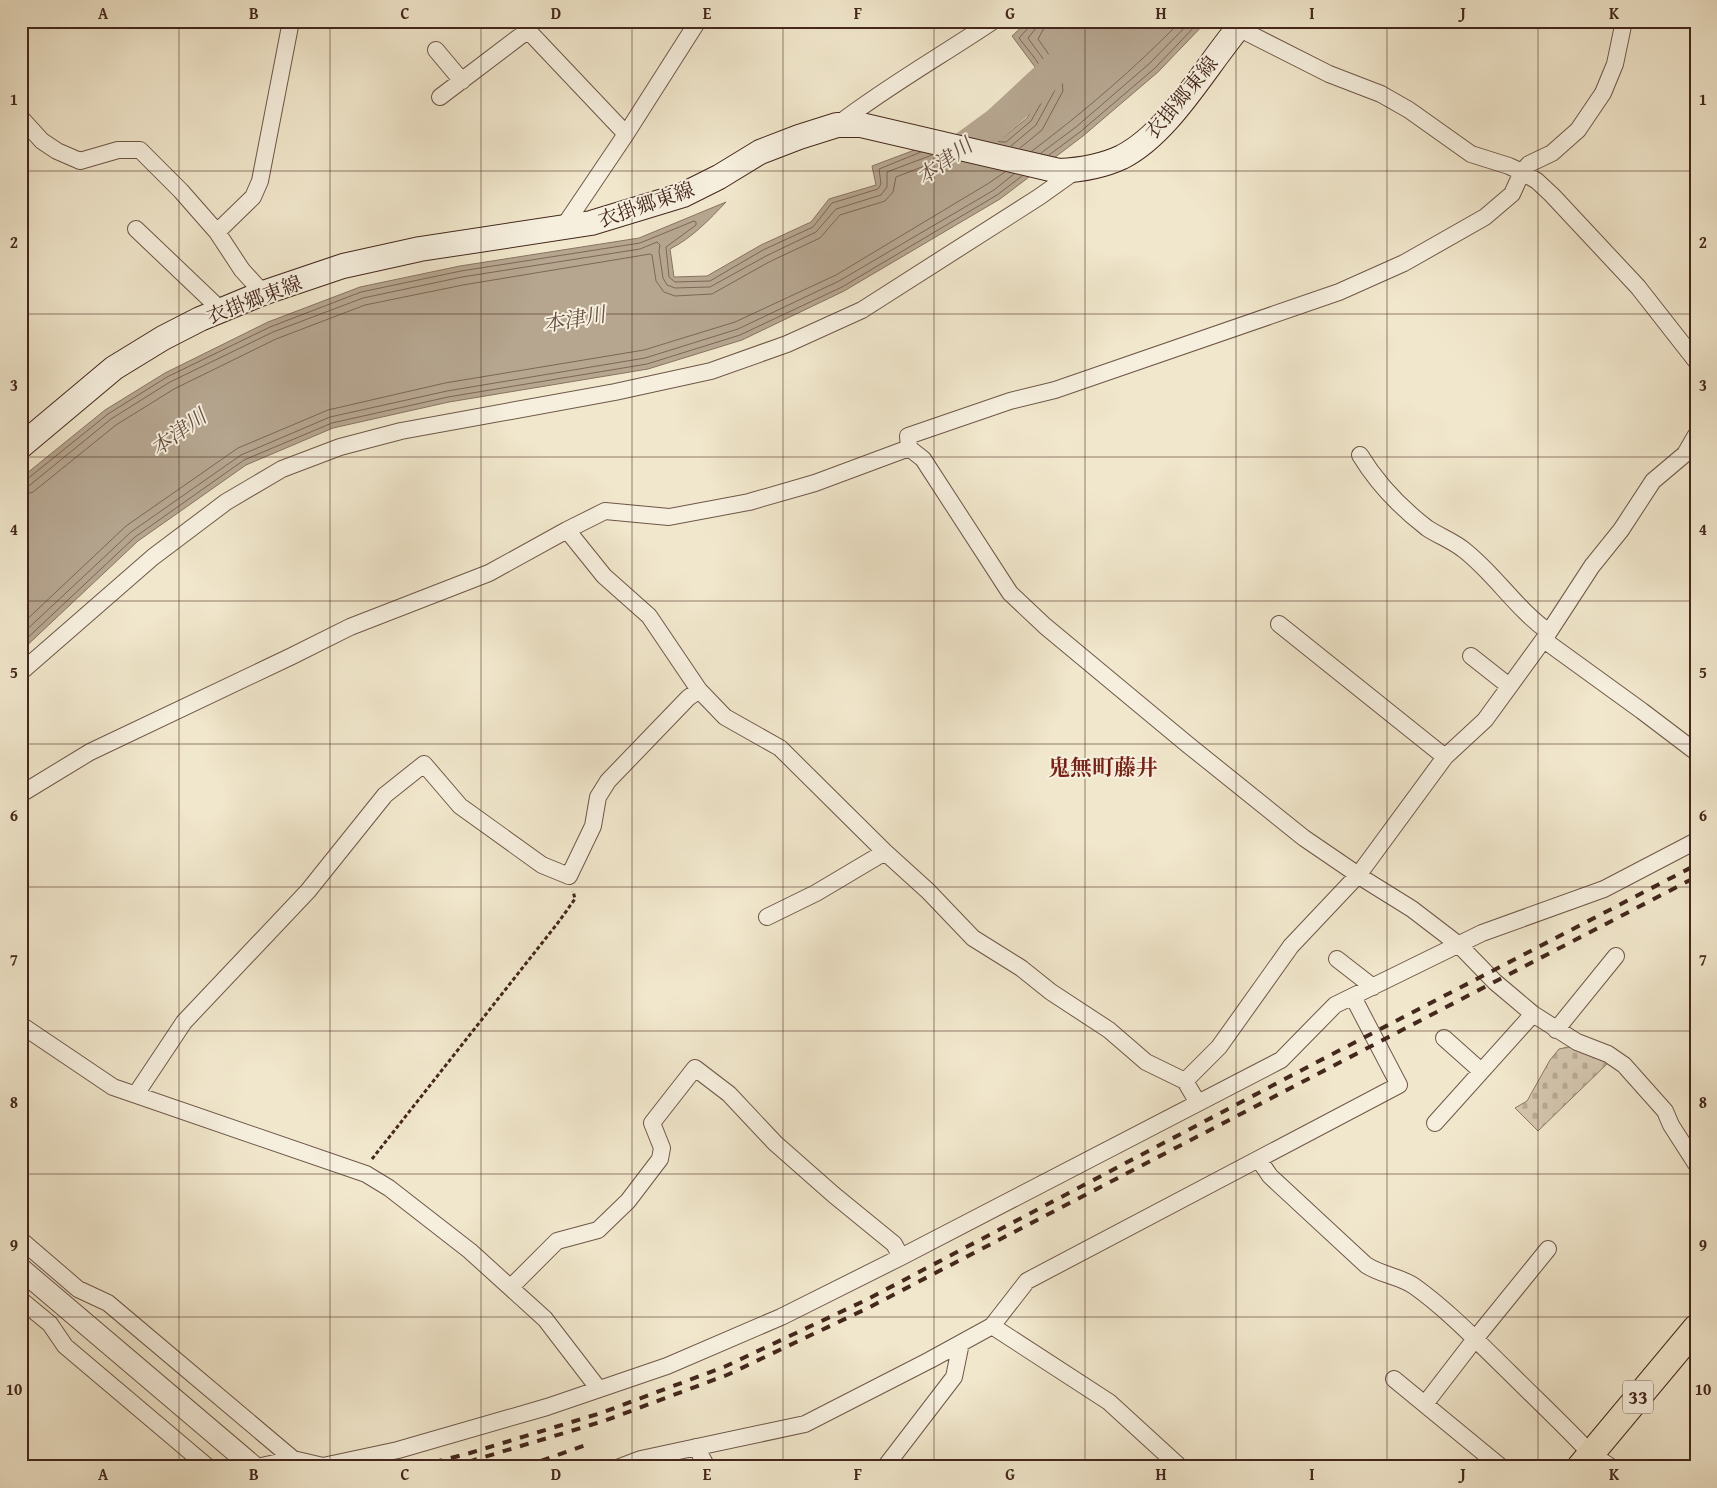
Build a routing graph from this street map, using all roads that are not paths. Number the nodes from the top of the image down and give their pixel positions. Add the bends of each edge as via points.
1 (291, 21) edge
2 (698, 21) edge
3 (993, 21) edge
4 (1624, 21) edge
5 (1241, 24) edge
6 (523, 26) edge
7 (436, 50) dead end
8 (462, 81) junction
9 (440, 97) dead end
10 (21, 118) edge
11 (837, 125) junction
12 (626, 134) junction
13 (27, 135) edge
14 (1068, 170) junction
15 (1522, 172) junction
16 (562, 228) junction
17 (136, 229) dead end
18 (217, 232) junction
19 (263, 293) junction
20 (221, 310) junction
21 (1696, 361) edge
22 (1696, 436) edge
23 (21, 446) edge
24 (909, 448) junction
25 (1360, 455) dead end
26 (567, 530) junction
27 (1279, 624) dead end
28 (1547, 636) junction
29 (1472, 656) dead end
30 (21, 672) edge
31 (1509, 686) junction
32 (699, 690) junction
33 (1696, 752) edge
34 (1445, 757) junction
35 (21, 794) edge
36 (1696, 841) edge
37 (885, 852) junction
38 (1359, 874) junction
39 (767, 917) dead end
40 (1459, 945) junction
41 (1616, 956) dead end
42 (1337, 958) dead end
43 (1373, 987) junction
44 (1353, 997) junction
45 (1533, 1014) junction
46 (21, 1025) edge
47 (1556, 1030) junction
48 (1444, 1038) dead end
49 (1481, 1071) junction
50 (1185, 1081) junction
51 (136, 1094) junction
52 (1198, 1103) junction
53 (1435, 1123) dead end
54 (1259, 1160) junction
55 (1696, 1164) edge
56 (21, 1240) edge
57 (1548, 1249) dead end
58 (901, 1257) junction
59 (21, 1269) edge
60 (511, 1288) junction
61 (21, 1300) edge
62 (992, 1326) junction
63 (1696, 1328) edge
64 (1475, 1339) junction
65 (961, 1343) junction
66 (1394, 1380) dead end
67 (598, 1388) junction
68 (1425, 1404) junction
69 (696, 1447) junction
70 (286, 1461) junction
71 (1594, 1463) edge
72 (208, 1467) edge
73 (256, 1467) edge
74 (620, 1467) edge
75 (707, 1467) edge
76 (885, 1467) edge
77 (1180, 1467) edge
78 (1501, 1467) edge

1 - 18 street via 260,181 253,197
2 - 12 street
3 - 11 street via 871,99
4 - 15 street via 1615,64 1604,93 1578,130 1552,153 1529,164
5 - 14 main road, 衣掛郷東線 via 1159,128 1122,157
5 - 15 street via 1329,74 1381,94 1471,154
6 - 8 street
6 - 12 street
7 - 8 street
8 - 9 street
10 - 13 street
11 - 14 main road, 衣掛郷東線 via 861,125
11 - 16 main road, 衣掛郷東線 via 760,152 683,195 591,223
12 - 16 street
13 - 18 street via 80,161 118,150 140,150
14 - 30 street via 1039,197 862,310 786,344 712,371 616,392 401,430 340,447 282,469 226,502 153,557
15 - 21 street via 1552,195 1638,287
15 - 24 street via 1512,194 1485,217 1404,263 1330,296 1064,387 1010,401 908,436
16 - 19 main road, 衣掛郷東線 via 420,249 343,266
17 - 20 street
18 - 19 street via 242,270
19 - 20 main road, 衣掛郷東線
20 - 23 main road, 衣掛郷東線 via 164,338 114,368
22 - 28 street via 1685,454 1653,481
24 - 26 street via 815,483 748,502 669,517 605,511
24 - 38 street via 923,459 1010,593 1187,744 1304,838
25 - 28 street via 1372,474 1407,511 1429,529 1463,549
26 - 32 street via 604,576 649,616
26 - 35 street via 489,573 350,626 90,752
27 - 34 street
28 - 31 street
28 - 33 street
29 - 31 street
31 - 34 street via 1485,720
32 - 37 street via 725,717 780,748
32 - 51 street via 608,781 598,797 593,826 569,876 542,865 460,806 424,764 385,795 308,891 184,1022
34 - 38 street
36 - 40 street via 1604,889 1482,933
37 - 39 street via 816,893
37 - 50 street via 973,938 1022,968 1051,992 1109,1030 1146,1062
38 - 40 street
38 - 50 street via 1291,946 1219,1047
40 - 43 street
40 - 45 street via 1495,982
41 - 47 street
42 - 43 street
43 - 44 street
44 - 52 street via 1335,1005 1281,1060
44 - 54 street via 1399,1085
45 - 47 street
45 - 49 street
46 - 51 street via 113,1088
47 - 55 street via 1624,1065 1665,1111
48 - 49 street
49 - 53 street
50 - 52 street
51 - 60 street via 366,1174 470,1251
52 - 58 street
54 - 62 street via 1027,1281
54 - 64 street via 1270,1176 1366,1265 1413,1286
56 - 70 street via 78,1289 108,1303
57 - 64 street
58 - 60 street via 894,1244 775,1144 729,1094 695,1068 652,1123 662,1148 660,1159 628,1201 598,1230 557,1242
58 - 67 street via 772,1321 666,1366
59 - 73 street
60 - 67 street via 545,1319
61 - 72 street via 50,1324 65,1346
62 - 65 street
62 - 77 street via 1109,1402
63 - 71 main road, 33
64 - 68 street
64 - 71 street
65 - 69 street via 805,1424
65 - 76 street via 954,1377
66 - 68 street
67 - 70 street via 398,1450 323,1466
68 - 78 street
69 - 74 street
69 - 75 street
70 - 73 street

